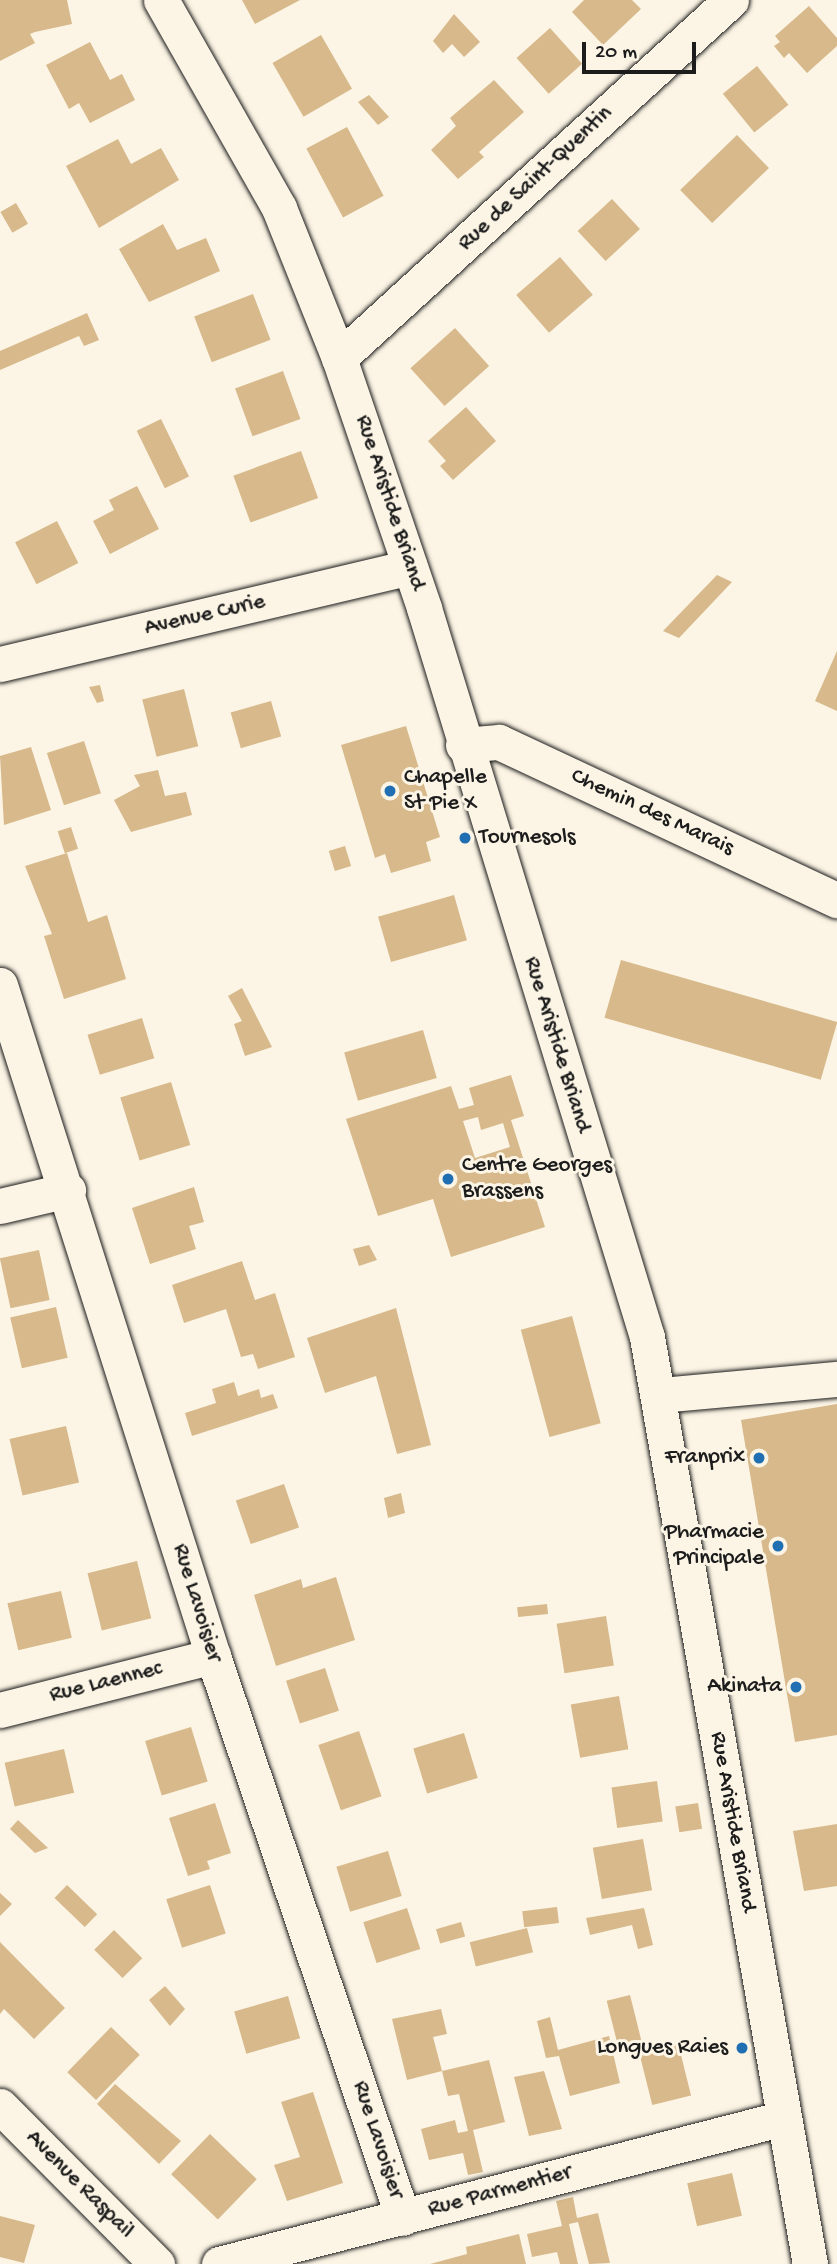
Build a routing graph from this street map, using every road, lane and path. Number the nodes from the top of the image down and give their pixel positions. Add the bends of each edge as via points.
1 (161, 0) edge
2 (731, 0) edge
3 (340, 358) junction
4 (410, 567) junction
5 (0, 664) edge
6 (463, 745) junction
7 (837, 900) edge
8 (0, 985) edge
9 (68, 1190) junction
10 (0, 1206) edge
11 (837, 1379) edge
12 (660, 1395) junction
13 (213, 1656) junction
14 (0, 1710) edge
15 (0, 2106) edge
16 (780, 2119) junction
17 (403, 2218) junction
18 (157, 2264) edge
19 (219, 2264) edge
20 (810, 2264) edge

1 - 3 street, Rue Aristide Briand via 279,208
2 - 3 street, Rue de Saint-Quentin
3 - 4 street, Rue Aristide Briand
4 - 5 street, Avenue Curie
4 - 6 street, Rue Aristide Briand
6 - 7 street, Chemin des Marais via 499,742
6 - 12 street, Rue Aristide Briand via 643,1324
8 - 9 street, Rue Lavoisier
9 - 10 street
9 - 13 street, Rue Lavoisier
11 - 12 street
12 - 16 street, Rue Aristide Briand
13 - 14 street, Rue Laennec
13 - 17 street, Rue Lavoisier
15 - 18 street, Avenue Raspail
16 - 17 street, Rue Parmentier
16 - 20 street, Rue Aristide Briand
17 - 19 street, Rue Parmentier

